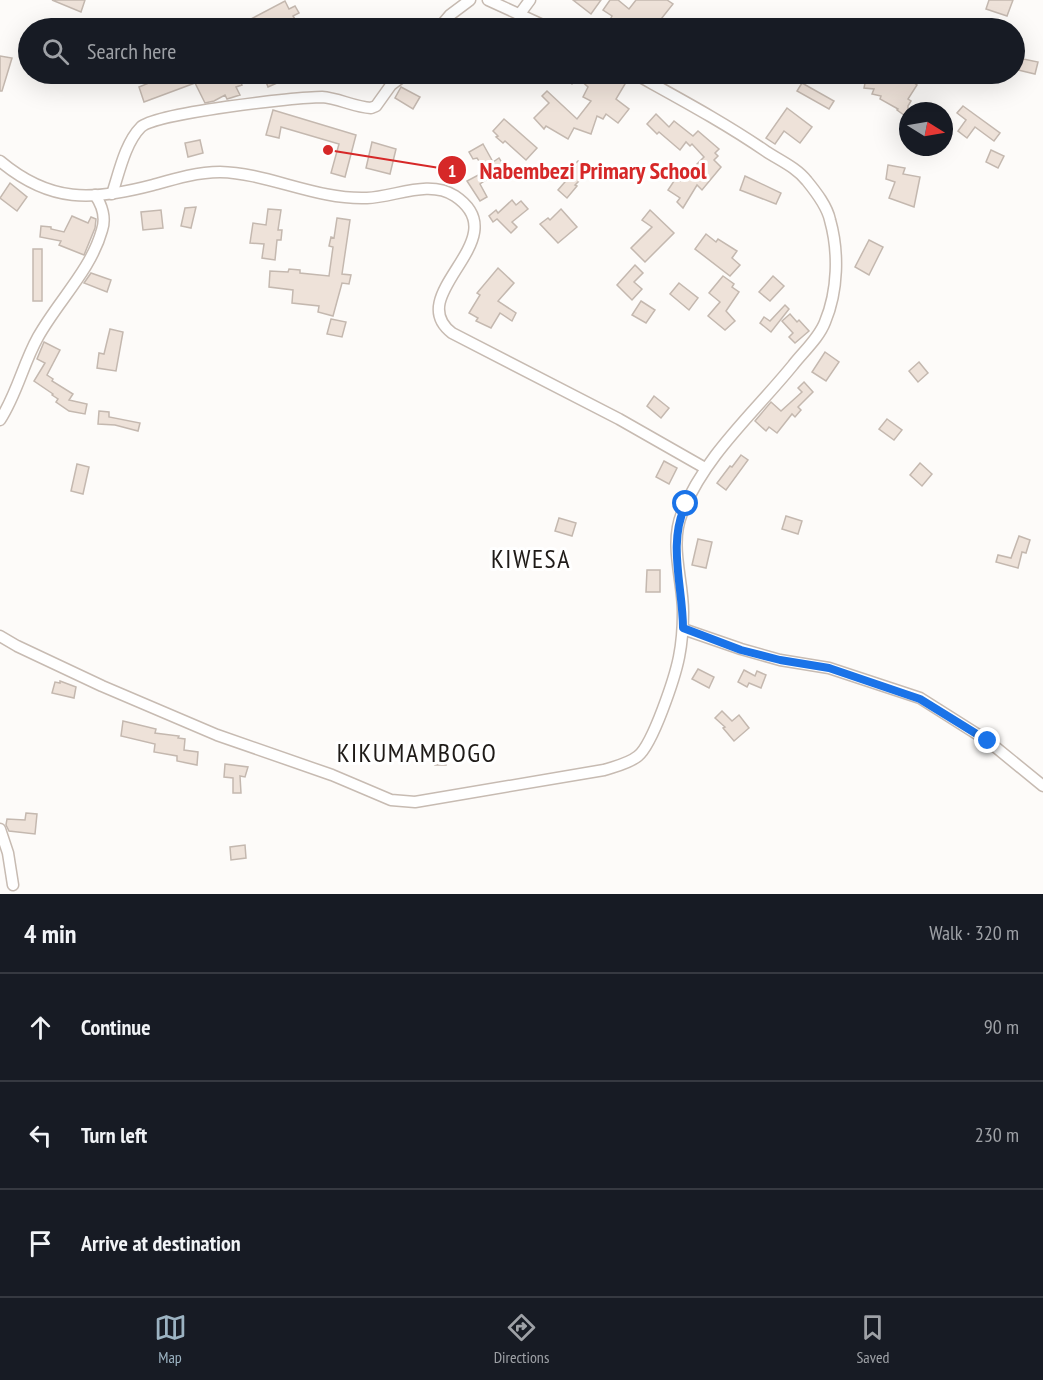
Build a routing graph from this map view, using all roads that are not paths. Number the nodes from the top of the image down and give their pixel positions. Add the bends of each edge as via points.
1 (470, 0) edge
2 (488, 0) edge
3 (530, 0) edge
4 (519, 15) junction
5 (447, 18) edge
6 (526, 18) edge
7 (392, 84) edge
8 (653, 84) edge
9 (0, 160) edge
10 (112, 194) junction
11 (95, 195) junction
12 (0, 420) edge
13 (705, 468) junction
14 (683, 628) junction
15 (0, 636) edge
16 (1043, 786) edge
17 (0, 829) edge
18 (13, 885) dead end

1 - 5 street
2 - 4 street
3 - 4 street
4 - 6 street
7 - 10 street via 371,108 327,98 286,99 171,115 150,122 135,136
8 - 13 street via 744,136 807,180 830,218 837,252 825,323
9 - 11 street via 48,191
10 - 11 street
10 - 13 street via 220,172 355,197 414,189 446,191 473,212 476,232 444,292 439,319 444,327
11 - 12 street via 104,223 95,249 38,338
13 - 14 street via 681,515 677,533
14 - 15 street via 679,658 665,700 646,747 638,756 604,770 404,803 217,735 102,686
14 - 16 street via 741,650 829,668 920,699 988,741
17 - 18 street

